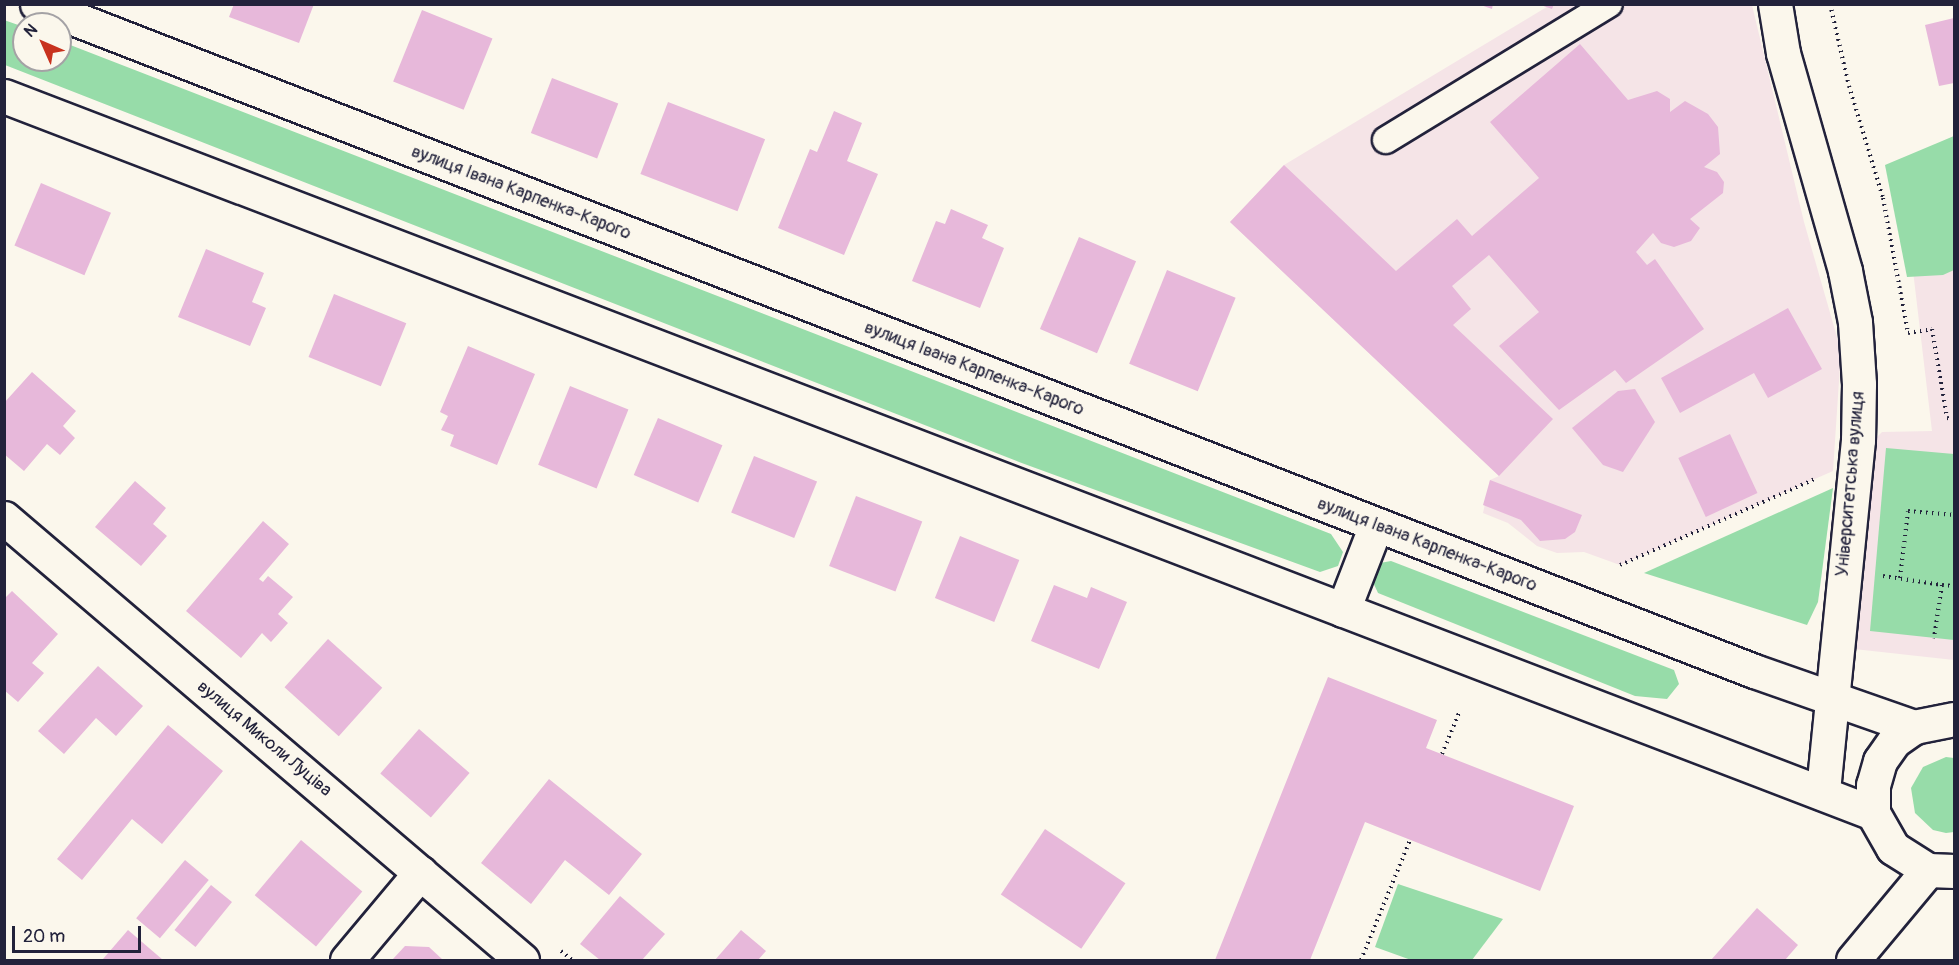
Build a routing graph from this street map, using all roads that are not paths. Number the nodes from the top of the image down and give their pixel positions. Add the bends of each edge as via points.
1 (37, 4) edge
2 (1609, 4) edge
3 (1775, 4) edge
4 (4, 96) edge
5 (1386, 140) dead end
6 (4, 518) edge
7 (1376, 525) junction
8 (1344, 610) junction
9 (1831, 700) junction
10 (1954, 719) edge
11 (1914, 727) junction
12 (1823, 794) junction
13 (1873, 813) junction
14 (1941, 870) edge
15 (420, 873) junction
16 (347, 960) edge
17 (522, 960) edge
18 (1853, 960) edge

1 - 7 main road, вулиця Івана Карпенка-Карого
2 - 5 lane
3 - 9 main road, Університетська вулиця via 1783,53 1845,271 1855,322 1858,440
4 - 8 main road
6 - 15 main road, вулиця Миколи Луціва
7 - 8 main road
7 - 9 main road, вулиця Івана Карпенка-Карого
8 - 12 main road
9 - 11 main road, вулиця Івана Карпенка-Карого
9 - 12 main road, Університетська вулиця
10 - 11 main road
11 - 13 main road via 1894,741 1880,761 1873,785
12 - 13 main road
13 - 14 main road via 1893,848
14 - 18 main road
15 - 16 main road
15 - 17 main road, вулиця Миколи Луціва

